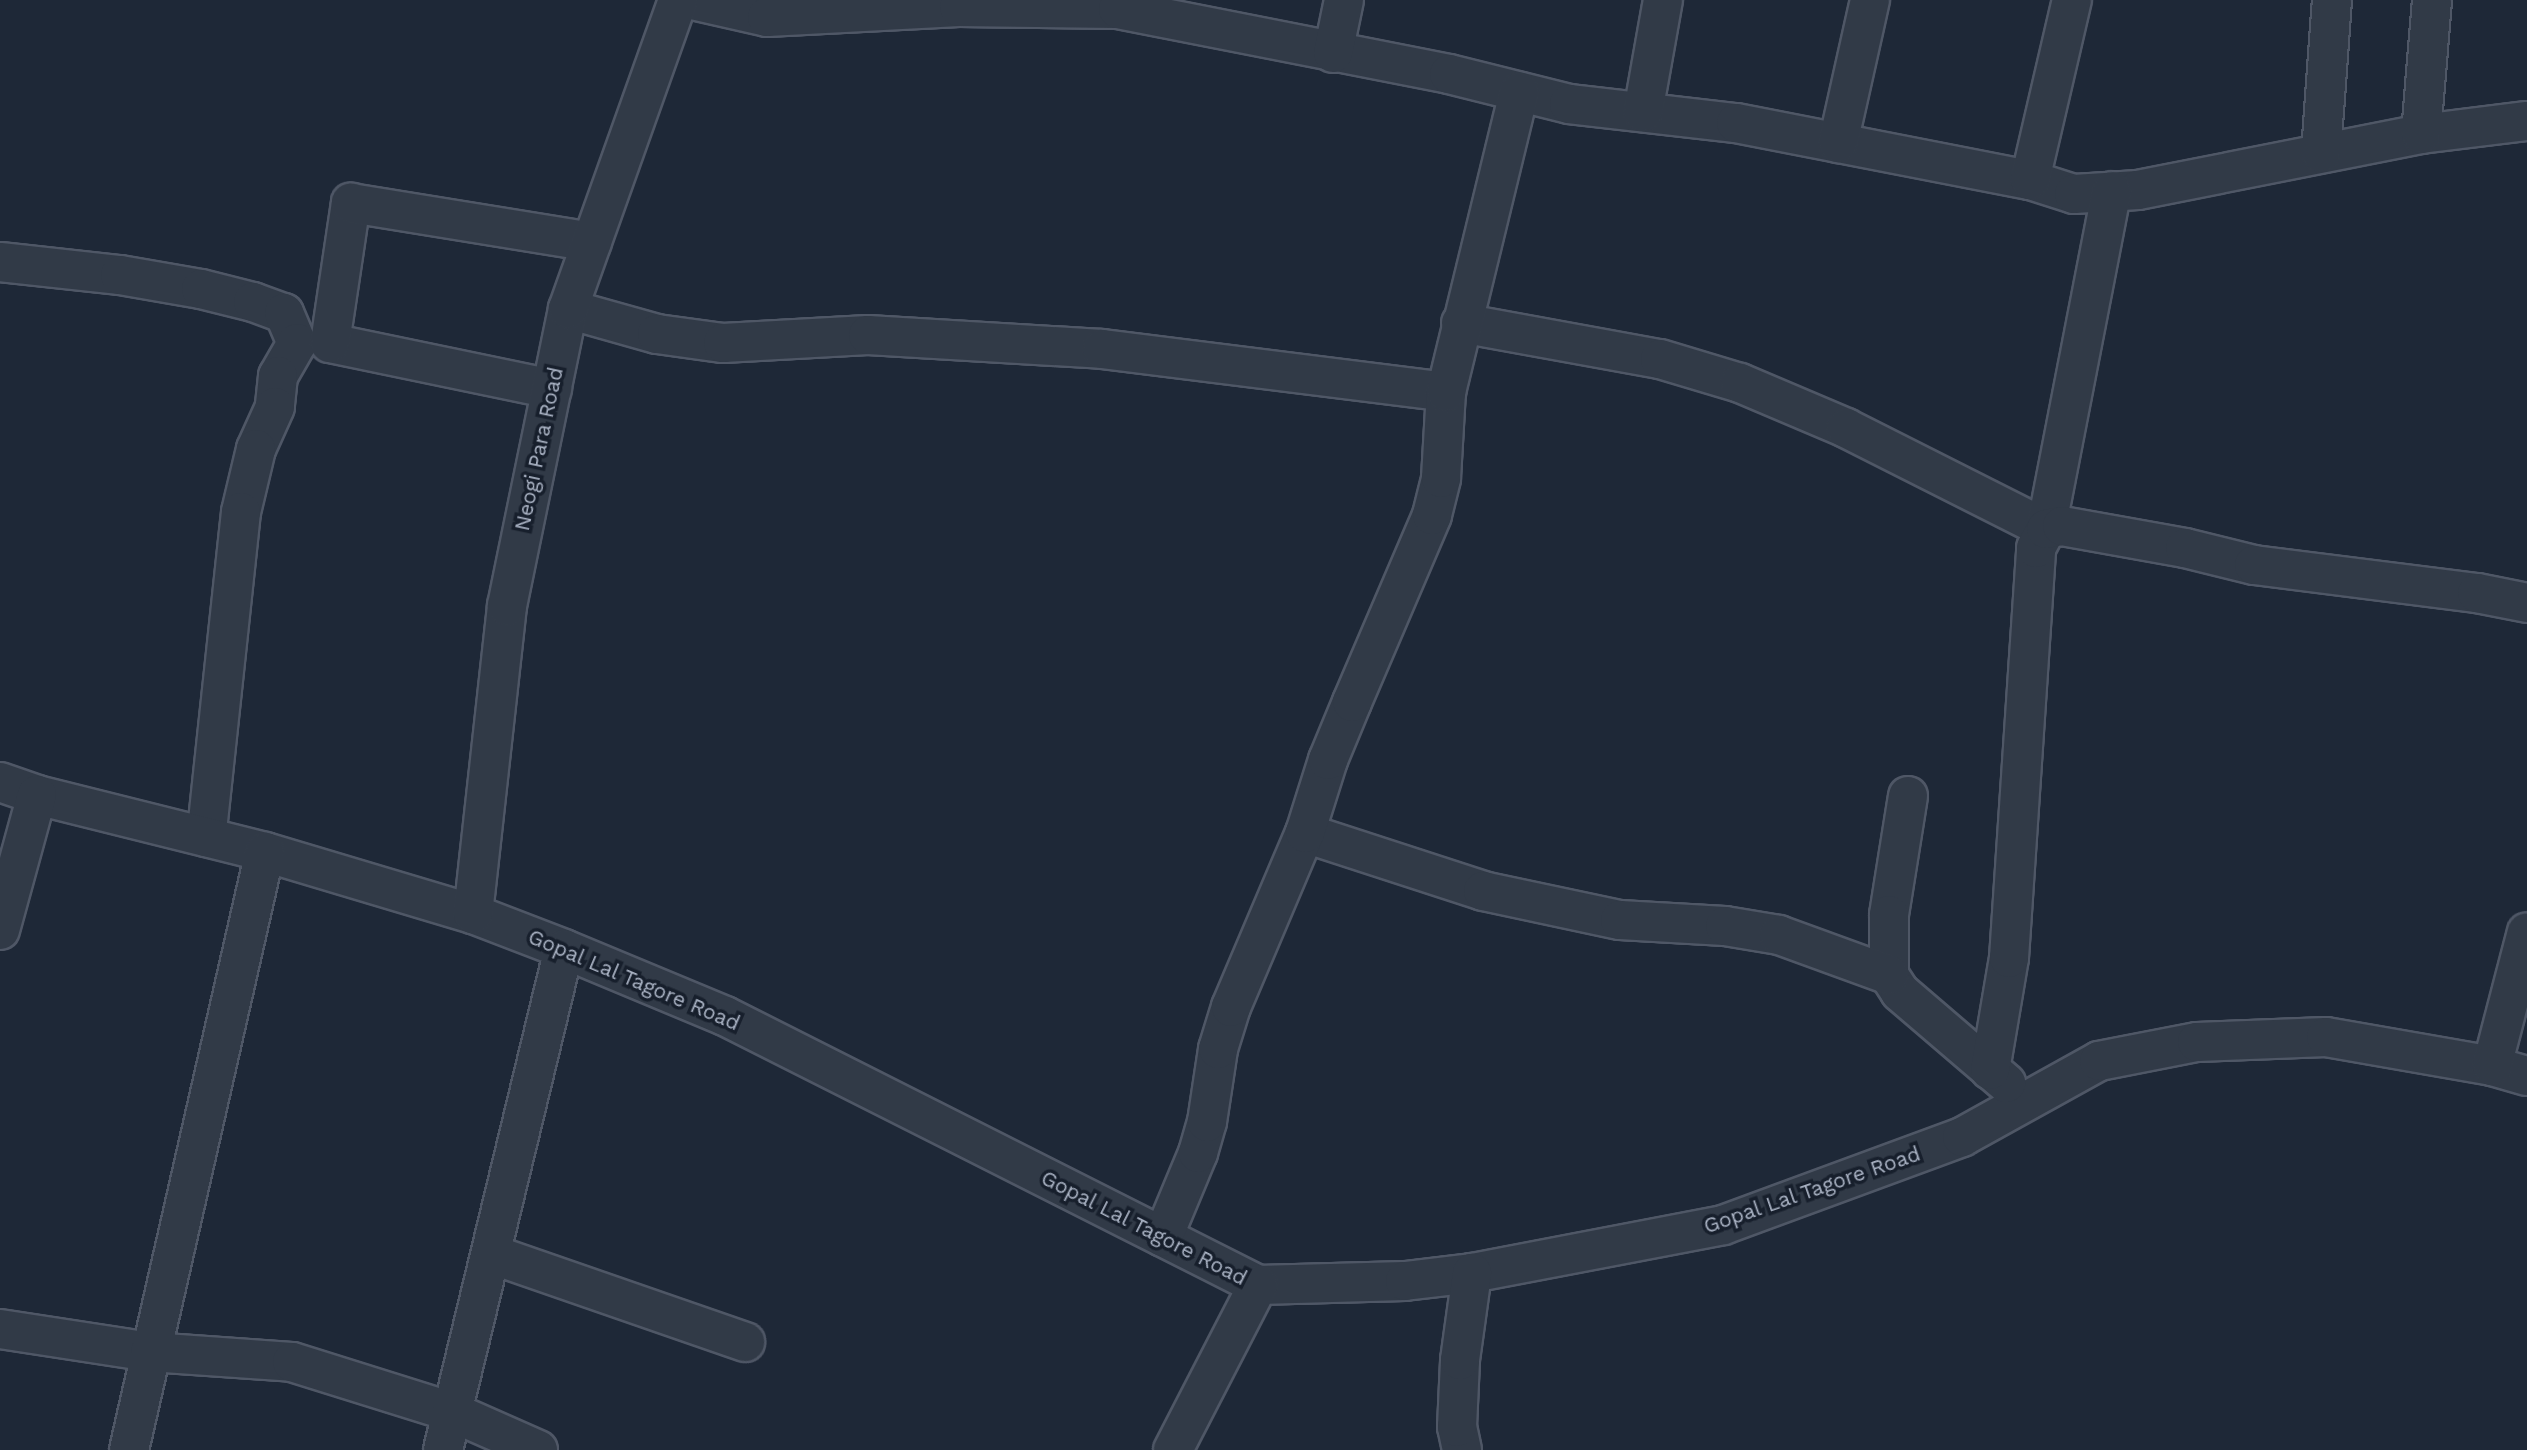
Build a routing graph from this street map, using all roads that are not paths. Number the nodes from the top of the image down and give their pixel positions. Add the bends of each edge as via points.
1 (678, 0) edge
2 (692, 0) edge
3 (1344, 0) edge
4 (1663, 0) edge
5 (1870, 0) edge
6 (2072, 0) edge
7 (2332, 0) edge
8 (2432, 0) edge
9 (1066, 4) edge
10 (1334, 53) junction
11 (1519, 92) junction
12 (1643, 112) junction
13 (2527, 121) edge
14 (2421, 134) junction
15 (1838, 143) junction
16 (2321, 153) junction
17 (2030, 180) junction
18 (2112, 191) junction
19 (592, 242) junction
20 (0, 262) edge
21 (568, 309) junction
22 (1461, 323) junction
23 (552, 389) junction
24 (1446, 392) junction
25 (2046, 529) junction
26 (2527, 603) edge
27 (0, 782) edge
28 (37, 795) junction
29 (1908, 796) dead end
30 (1306, 833) junction
31 (206, 837) junction
32 (265, 852) junction
33 (472, 914) junction
34 (0, 930) edge
35 (2527, 932) edge
36 (564, 949) junction
37 (1889, 975) junction
38 (1990, 1070) junction
39 (2509, 1071) edge
40 (2026, 1099) junction
41 (1163, 1237) junction
42 (491, 1254) junction
43 (1472, 1273) junction
44 (1258, 1285) junction
45 (0, 1329) edge
46 (745, 1342) dead end
47 (150, 1352) junction
48 (452, 1412) junction
49 (129, 1450) edge
50 (443, 1450) edge
51 (538, 1450) edge
52 (1173, 1450) edge
53 (1462, 1450) edge

1 - 19 street, Neogi Para Road
2 - 9 street via 767,17
3 - 10 street
4 - 12 street
5 - 15 street
6 - 17 street
7 - 16 street
8 - 14 street
9 - 10 street via 1118,9
10 - 11 street
11 - 12 street via 1569,104
11 - 22 street
12 - 15 street via 1736,123
13 - 14 street
14 - 16 street
15 - 17 street
16 - 18 street via 2138,190
17 - 18 street via 2074,194
18 - 25 street
19 - 21 street, Neogi Para Road
19 - 23 street via 351,204 331,343
20 - 31 street via 120,275 254,302 284,313 297,343 278,376 275,407 256,449 241,512
21 - 23 street, Neogi Para Road
21 - 24 street via 657,334 723,343 869,335 1102,349
22 - 24 street
22 - 25 street via 1660,359 1740,383 1846,428
23 - 33 street, Neogi Para Road via 507,606
24 - 30 street via 1441,478 1432,515 1328,760
25 - 26 street via 2062,526 2254,565
25 - 38 street via 2036,548 2009,958
27 - 28 street, Gopal Lal Tagore Road
28 - 31 street, Gopal Lal Tagore Road
28 - 34 street
29 - 37 street via 1889,915
30 - 37 street via 1483,891 1620,919 1725,926 1779,935
30 - 41 street via 1231,1007 1198,1153
31 - 32 street, Gopal Lal Tagore Road
32 - 33 street, Gopal Lal Tagore Road
32 - 47 street
33 - 36 street, Gopal Lal Tagore Road
35 - 39 street
36 - 41 street, Gopal Lal Tagore Road via 725,1016
36 - 42 street
37 - 38 street via 1900,992
38 - 40 street
39 - 40 street, Gopal Lal Tagore Road via 2326,1037 2197,1042 2099,1061
40 - 43 street, Gopal Lal Tagore Road via 1962,1138 1723,1225
41 - 44 street, Gopal Lal Tagore Road
42 - 46 street
42 - 48 street
43 - 44 street, Gopal Lal Tagore Road via 1405,1281
43 - 53 street via 1460,1360 1457,1427
44 - 52 street
45 - 47 street
47 - 48 street via 292,1362
47 - 49 street
48 - 50 street
48 - 51 street

